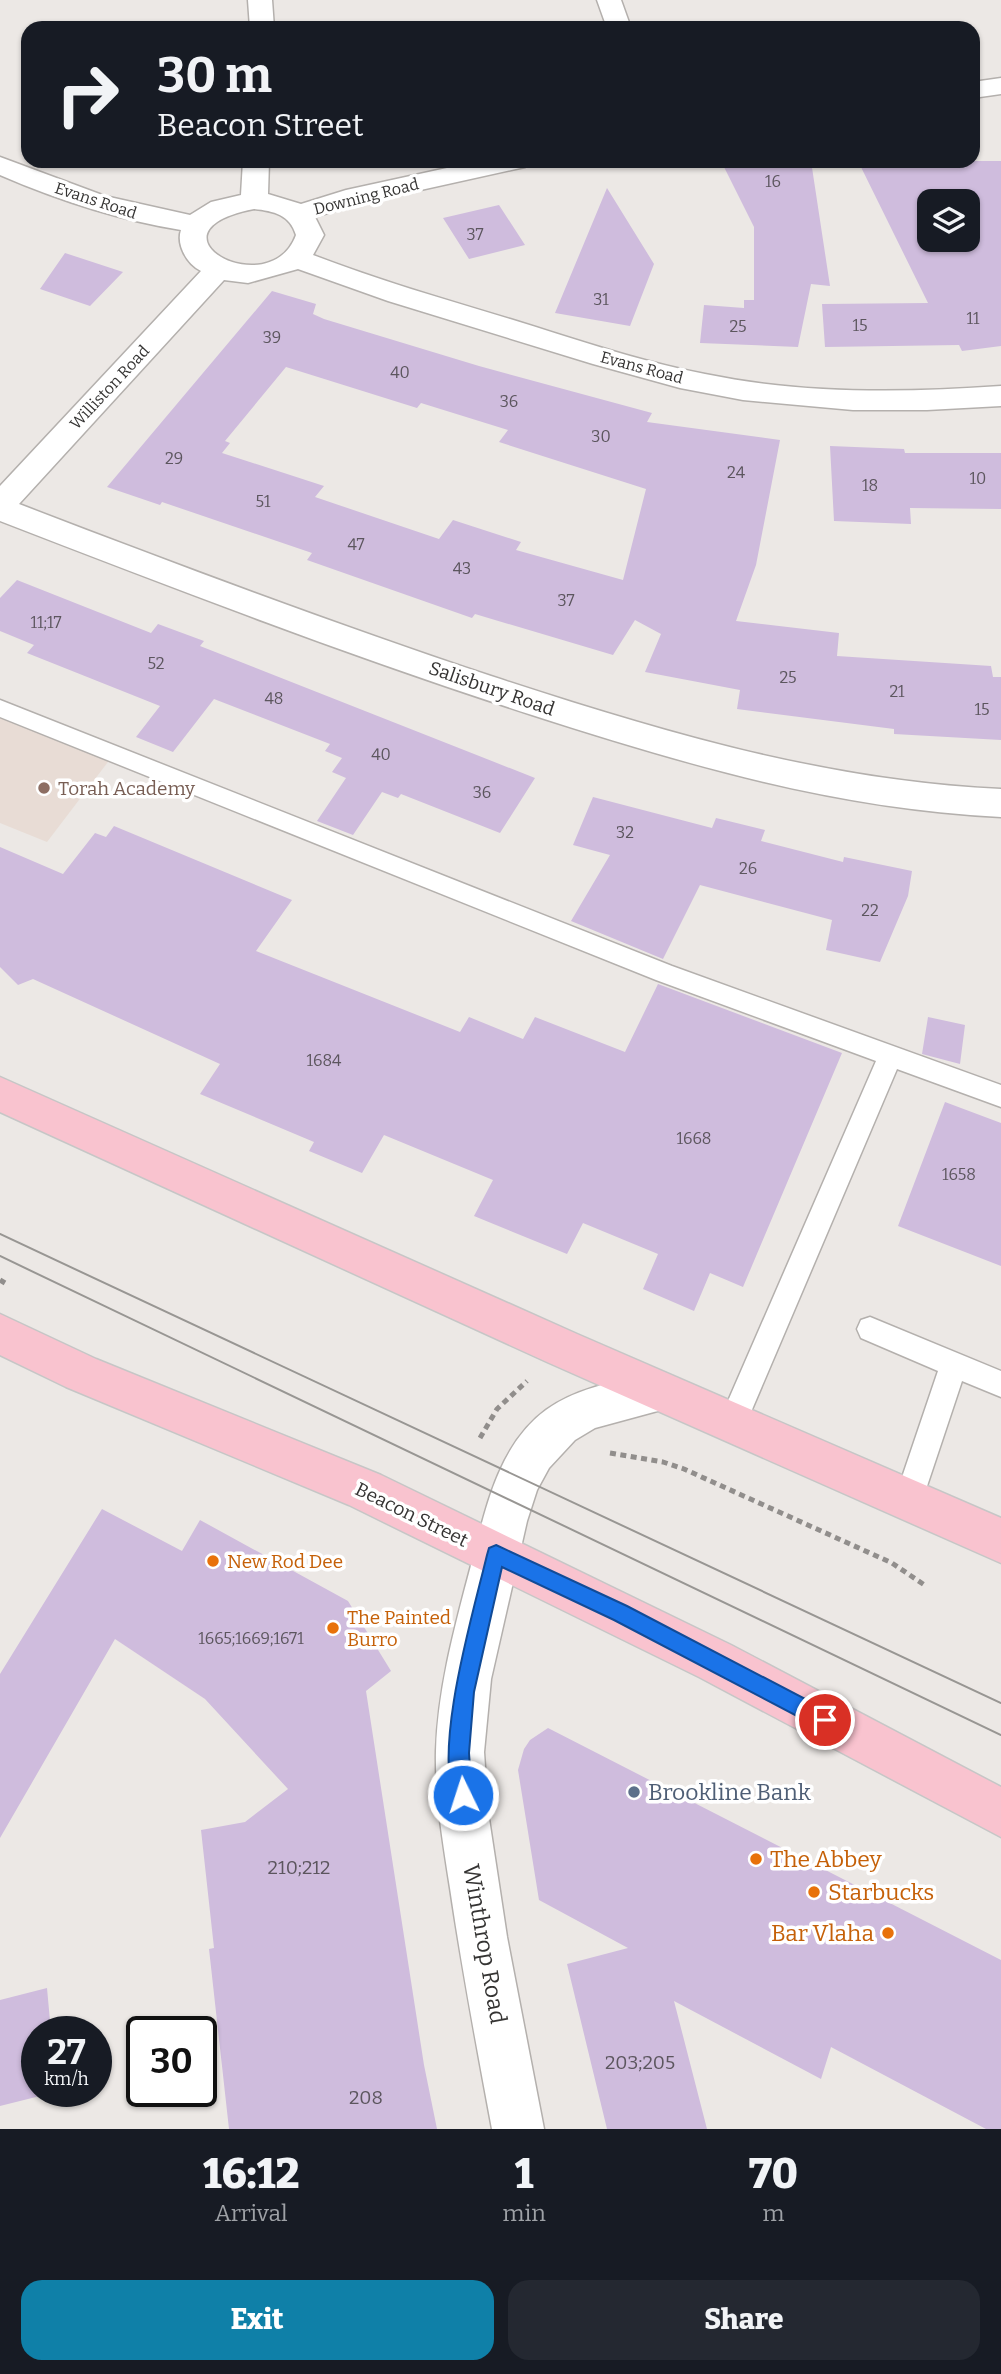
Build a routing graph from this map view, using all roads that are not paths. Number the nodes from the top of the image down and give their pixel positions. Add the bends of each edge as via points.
1 (260, 0) edge
2 (609, 0) edge
3 (261, 21) edge
4 (616, 21) edge
5 (1001, 86) edge
6 (980, 89) edge
7 (0, 165) edge
8 (256, 168) edge
9 (484, 168) edge
10 (254, 201) junction
11 (298, 214) junction
12 (196, 224) junction
13 (296, 258) junction
14 (219, 269) junction
15 (1001, 396) edge
16 (0, 507) edge
17 (0, 708) edge
18 (1001, 803) edge
19 (885, 1068) dead end
20 (0, 1094) edge
21 (1001, 1096) edge
22 (870, 1329) dead end
23 (0, 1334) edge
24 (954, 1364) junction
25 (1001, 1384) edge
26 (661, 1392) junction
27 (732, 1424) junction
28 (908, 1501) junction
29 (1001, 1541) edge
30 (496, 1555) junction
31 (1001, 1813) edge
32 (518, 2129) edge

1 - 3 street
2 - 4 street
5 - 6 street
7 - 12 street, Evans Road via 83,198 144,216
8 - 10 street
9 - 11 street, Downing Road via 346,198
10 - 11 street via 278,204
10 - 12 street via 219,207
11 - 13 street via 310,235
12 - 14 street via 191,239 195,253
13 - 14 street via 260,272
13 - 15 street, Evans Road via 515,330 706,384 867,402
14 - 16 street, Williston Road
16 - 18 street, Salisbury Road via 489,689 709,757 853,791
17 - 21 lane via 664,973
19 - 27 lane
20 - 26 main road
22 - 24 lane
23 - 30 main road, Beacon Street via 80,1373 365,1490
24 - 25 lane
24 - 28 lane
26 - 27 main road
26 - 30 street, Winthrop Road via 589,1411 563,1422 546,1437 518,1476
27 - 28 main road
28 - 29 main road
30 - 31 main road, Beacon Street via 715,1661
30 - 32 street, Winthrop Road via 464,1692 459,1753 478,1915

